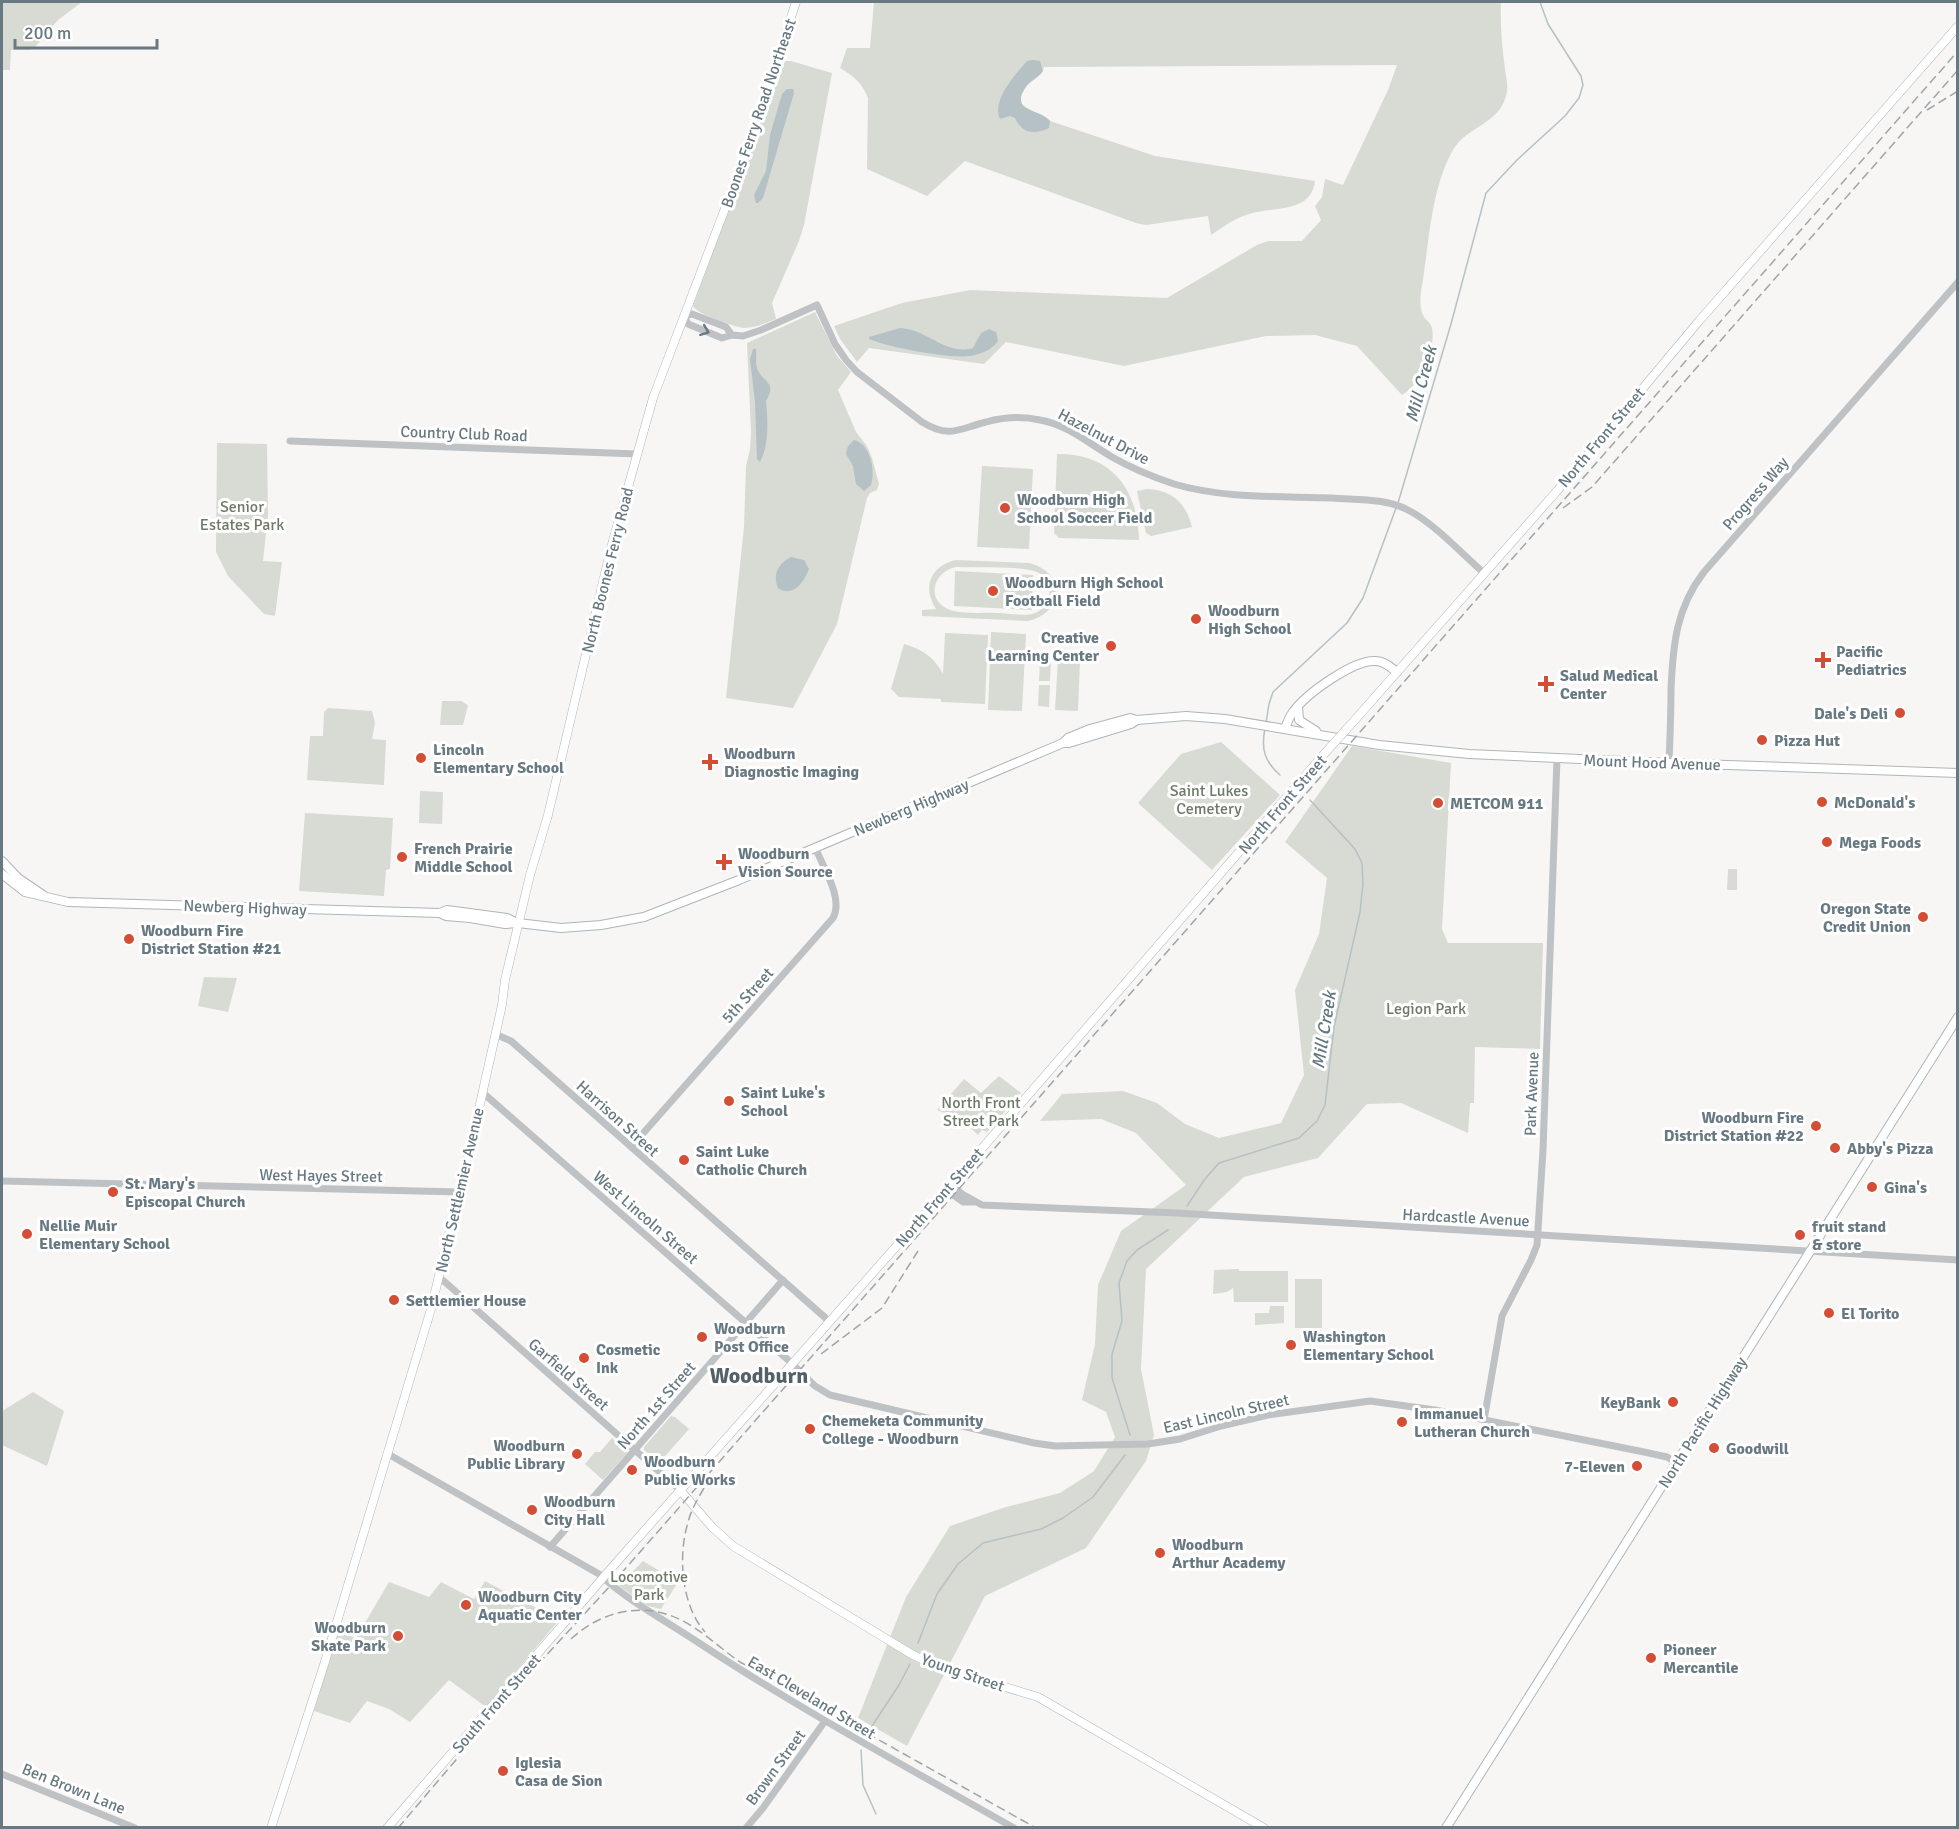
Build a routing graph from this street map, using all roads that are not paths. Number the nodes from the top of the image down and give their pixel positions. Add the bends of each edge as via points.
1 (796, 2) edge
2 (1958, 26) edge
3 (719, 224) joint
4 (1958, 282) edge
5 (684, 316) junction
6 (732, 335) junction
7 (290, 441) dead end
8 (637, 454) junction
9 (1484, 573) junction
10 (1397, 672) junction
11 (1298, 706) junction
12 (1285, 729) junction
13 (1324, 736) junction
14 (1347, 740) joint
15 (1557, 759) junction
16 (1669, 764) junction
17 (1958, 773) edge
18 (815, 848) junction
19 (2, 861) edge
20 (2, 874) edge
21 (51, 899) junction
22 (518, 923) junction
23 (1958, 1017) edge
24 (495, 1034) junction
25 (482, 1092) junction
26 (631, 1148) junction
27 (2, 1181) edge
28 (948, 1187) junction
29 (459, 1192) junction
30 (1538, 1235) junction
31 (1809, 1252) junction
32 (1958, 1260) edge
33 (438, 1278) junction
34 (783, 1280) junction
35 (829, 1321) junction
36 (746, 1323) junction
37 (792, 1363) junction
38 (1484, 1420) junction
39 (635, 1450) junction
40 (388, 1454) junction
41 (1677, 1463) junction
42 (680, 1490) junction
43 (550, 1547) junction
44 (604, 1578) junction
45 (825, 1721) junction
46 (2, 1774) edge
47 (135, 1827) edge
48 (271, 1827) edge
49 (387, 1827) edge
50 (746, 1827) edge
51 (1014, 1827) edge
52 (1264, 1827) edge
53 (1446, 1827) edge

1 - 3 main road, Boones Ferry Road Northeast
2 - 9 main road, North Front Street
3 - 5 main road, North Boones Ferry Road
4 - 16 street, Progress Way via 1690,590 1673,641
5 - 6 street via 692,314 709,320 726,327
5 -> 6 street via 688,324 722,338
5 - 8 main road, North Boones Ferry Road
6 - 9 street, Hazelnut Drive via 754,333 818,305 835,344 849,364 935,429 952,432 1001,419 1039,420 1074,432 1139,471 1194,489 1392,504 1427,523
7 - 8 street, Country Club Road
8 - 22 main road, North Boones Ferry Road
9 - 10 main road, North Front Street
10 - 11 main road via 1378,661 1356,664
10 - 28 main road, North Front Street, bridge
11 - 12 main road
11 - 13 main road via 1300,722
12 - 13 main road, Newberg Highway
12 - 18 main road, Newberg Highway via 1202,717 1137,720 1063,743
13 - 14 main road, Newberg Highway
14 - 15 main road, Mount Hood Avenue via 1434,751
15 - 16 main road, Mount Hood Avenue
15 - 30 street, Park Avenue
16 - 17 main road, Mount Hood Avenue
18 - 22 main road, Newberg Highway via 638,918 570,928
18 - 26 street, 5th Street via 837,901 833,918
19 - 21 main road, Newberg Highway via 18,878
20 - 21 main road, Newberg Highway via 25,892
21 - 22 main road, Newberg Highway via 467,911
22 - 24 main road, North Settlemier Avenue
23 - 31 main road, North Pacific Highway
24 - 25 main road, North Settlemier Avenue
24 - 26 street, Harrison Street via 511,1041
25 - 29 main road, North Settlemier Avenue
25 - 36 street, West Lincoln Street
26 - 34 street, Harrison Street
27 - 29 street, West Hayes Street
28 - 30 street, Hardcastle Avenue via 982,1205
28 - 35 main road, North Front Street
29 - 33 main road, North Settlemier Avenue
30 - 31 street, Hardcastle Avenue
30 - 38 street, Park Avenue via 1533,1255 1502,1316
31 - 32 street, Hardcastle Avenue
31 - 41 main road, North Pacific Highway
33 - 39 street, Garfield Street
33 - 40 main road, North Settlemier Avenue
34 - 35 street, Harrison Street
34 - 36 street, North 1st Street
35 - 37 main road, North Front Street
36 - 37 street, West Lincoln Street
36 - 39 street, North 1st Street
37 - 38 street, East Lincoln Street via 827,1394 1048,1445 1180,1439 1259,1417 1360,1401
37 - 42 main road, North Front Street
38 - 41 street, East Lincoln Street via 1660,1455
39 - 42 street, Garfield Street
39 - 43 street, North 1st Street
40 - 43 street, East Cleveland Street
40 - 48 main road, North Settlemier Avenue
41 - 53 main road, North Pacific Highway
42 - 44 main road, North Front Street
42 - 52 main road, Young Street via 733,1546 906,1652 1038,1697
43 - 44 street, East Cleveland Street
44 - 45 street, East Cleveland Street via 624,1596 726,1662
44 - 49 main road, South Front Street
45 - 50 street, Brown Street
45 - 51 street, East Cleveland Street
46 - 47 street, Ben Brown Lane

